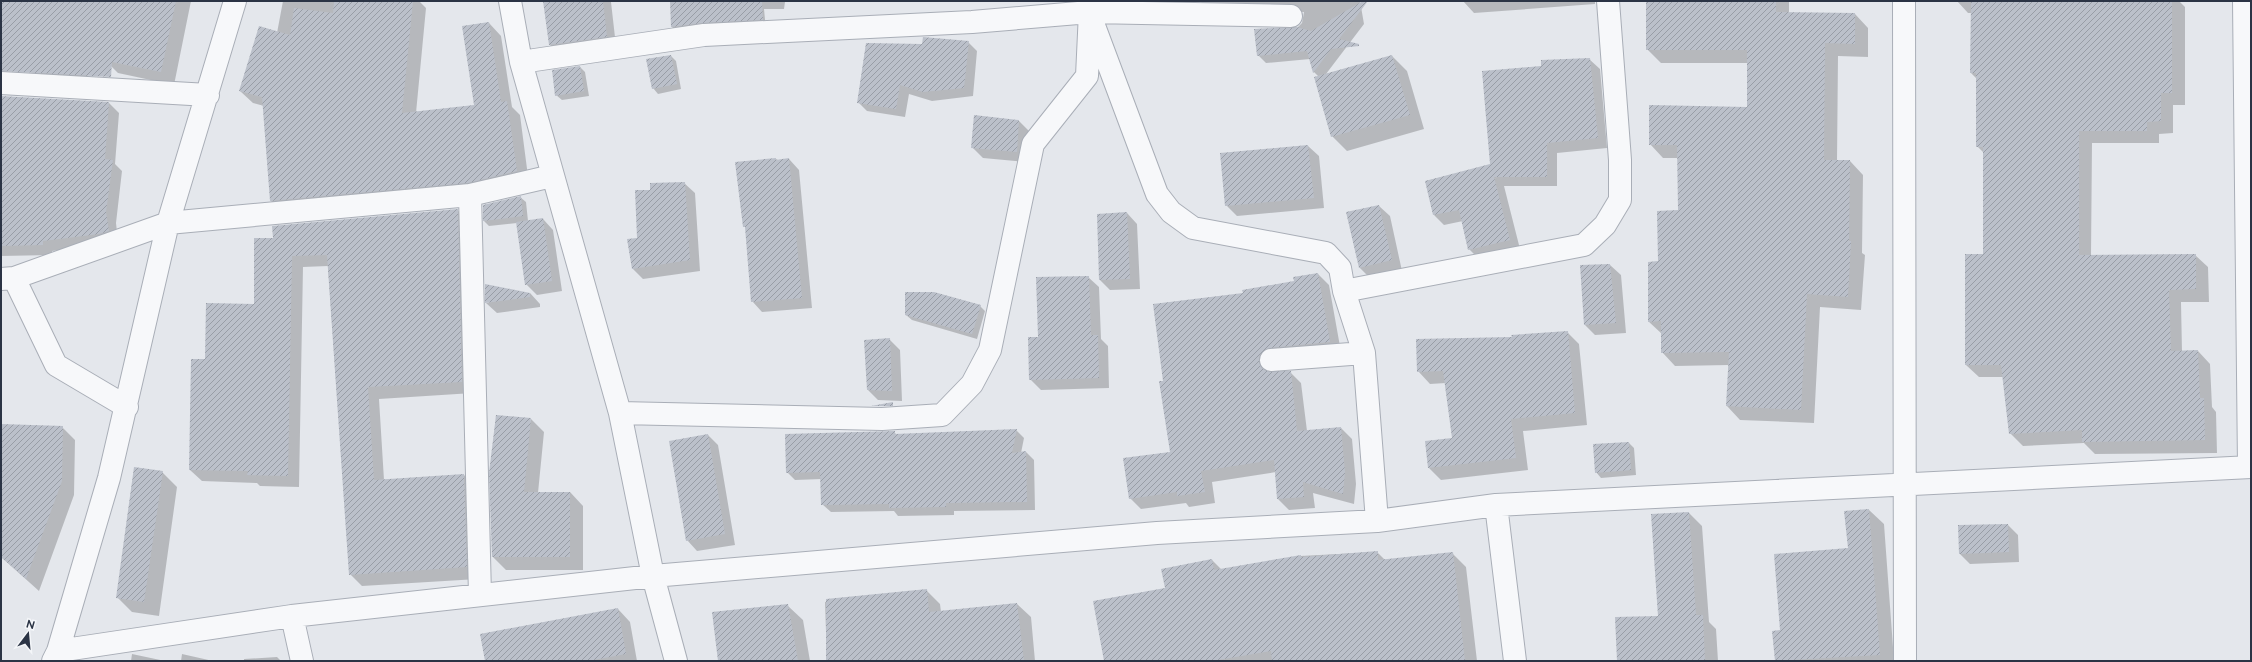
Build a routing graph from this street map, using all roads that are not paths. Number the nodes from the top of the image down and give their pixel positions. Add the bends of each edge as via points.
1 (235, 1) edge
2 (510, 1) edge
3 (1608, 1) edge
4 (1904, 1) edge
5 (2244, 1) edge
6 (1090, 12) junction
7 (1291, 16) dead end
8 (522, 62) junction
9 (1, 83) edge
10 (208, 95) junction
11 (552, 176) junction
12 (470, 195) junction
13 (168, 223) junction
14 (8, 279) edge
15 (1344, 291) junction
16 (1364, 354) junction
17 (1271, 360) dead end
18 (127, 407) junction
19 (620, 413) junction
20 (2250, 467) edge
21 (1906, 485) junction
22 (1496, 506) junction
23 (1377, 521) junction
24 (653, 576) junction
25 (480, 595) junction
26 (292, 616) junction
27 (56, 656) edge
28 (302, 661) edge
29 (676, 661) edge
30 (1514, 661) edge
31 (1905, 661) edge

1 - 10 street
2 - 8 street
3 - 15 street via 1620,160 1620,200 1605,225 1584,245
4 - 21 street
5 - 20 street
6 - 7 street
6 - 8 street via 972,22 704,35
6 - 15 street via 1157,194 1171,212 1193,228 1326,253 1340,268
6 - 19 street via 1087,76 1033,144 990,350 972,384 942,415 882,419
8 - 11 street
9 - 10 street
10 - 13 street
11 - 12 street
11 - 19 street
12 - 13 street
12 - 25 street
13 - 14 street
13 - 18 street
14 - 18 street via 56,366
15 - 16 street
16 - 17 street
16 - 23 street
18 - 27 street via 109,478
19 - 24 street
20 - 21 street
21 - 22 street
21 - 31 street
22 - 23 street
22 - 30 street
23 - 24 street via 1157,532
24 - 25 street
24 - 29 street
25 - 26 street
26 - 27 street
26 - 28 street

